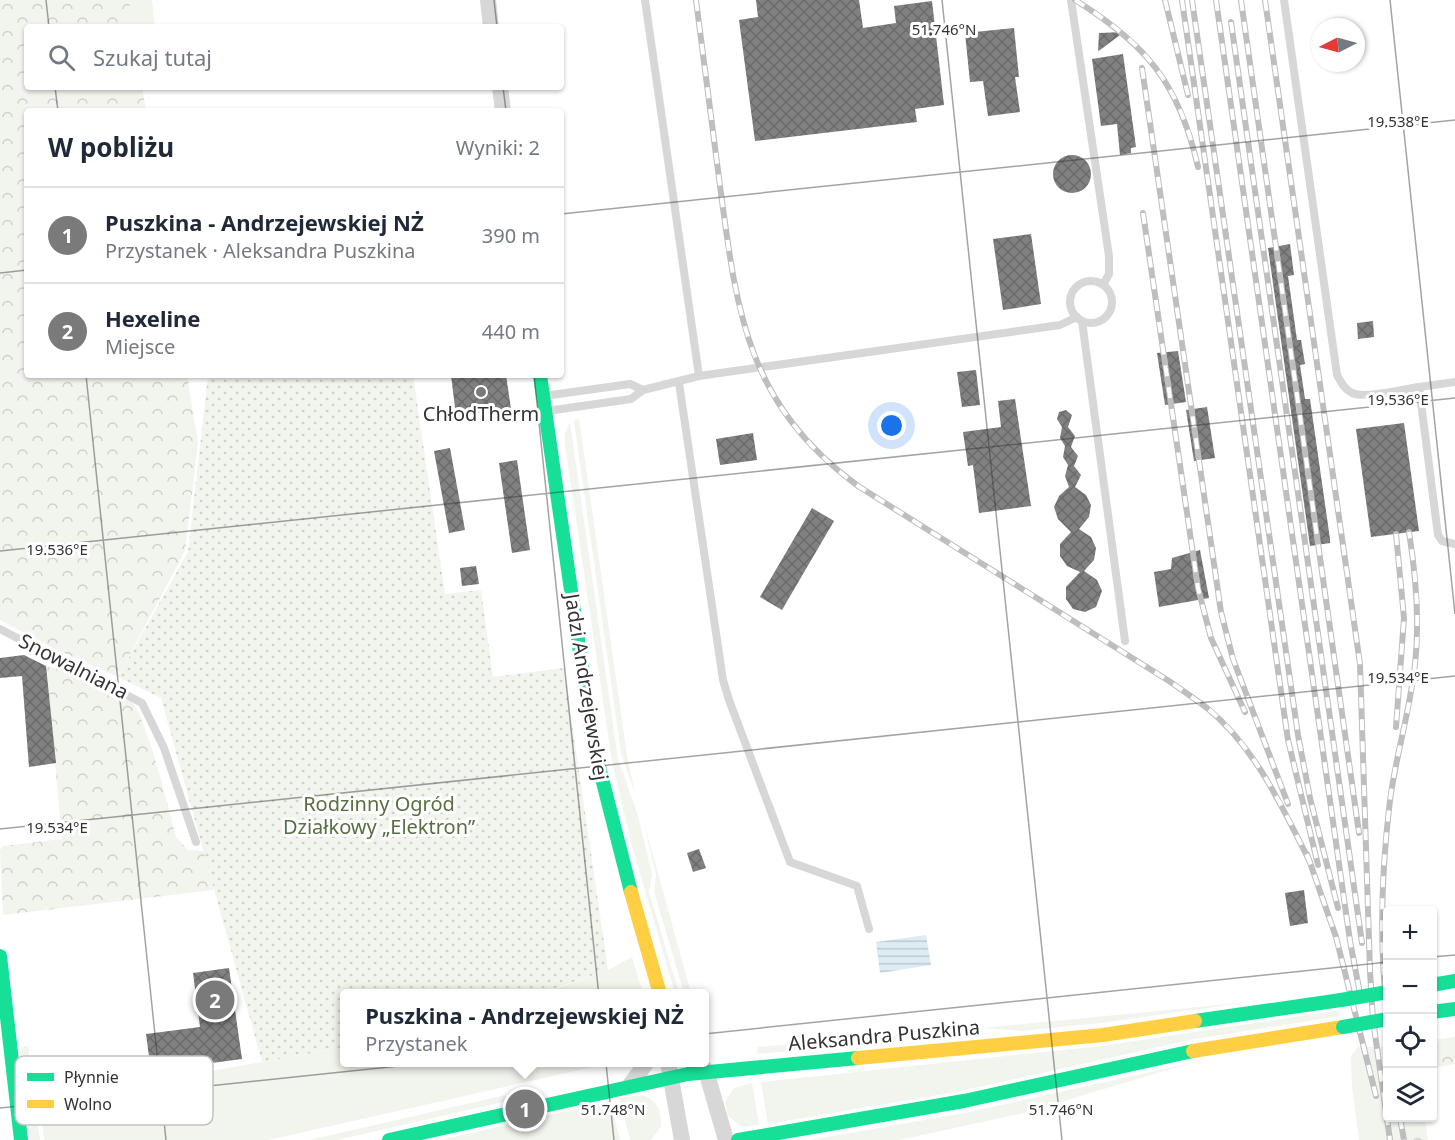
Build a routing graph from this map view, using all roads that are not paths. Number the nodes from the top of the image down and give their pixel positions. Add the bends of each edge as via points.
1 (488, 0) edge
2 (645, 0) edge
3 (1071, 0) edge
4 (1284, 0) edge
5 (491, 24) edge
6 (500, 90) edge
7 (503, 108) edge
8 (1103, 285) junction
9 (1079, 319) junction
10 (699, 376) junction
11 (540, 378) edge
12 (1455, 382) edge
13 (679, 383) junction
14 (1419, 387) junction
15 (643, 390) junction
16 (543, 396) junction
17 (546, 411) junction
18 (1455, 544) edge
19 (0, 628) edge
20 (1125, 641) dead end
21 (196, 842) dead end
22 (869, 929) dead end
23 (0, 956) edge
24 (1455, 981) edge
25 (1437, 984) edge
26 (659, 989) edge
27 (1383, 993) edge
28 (1455, 1009) edge
29 (1437, 1011) edge
30 (1383, 1020) edge
31 (643, 1067) edge
32 (703, 1067) edge
33 (709, 1067) edge
34 (668, 1070) edge
35 (630, 1085) junction
36 (15, 1109) edge
37 (18, 1125) edge
38 (21, 1140) edge
39 (389, 1140) edge
40 (682, 1140) edge
41 (726, 1140) edge
42 (738, 1140) edge

1 - 5 street
2 - 10 lane
3 - 8 lane via 1109,256 1109,274
4 - 14 lane via 1337,375 1354,394
6 - 7 street
8 - 9 lane via 1083,283 1073,292 1071,305
8 - 9 lane via 1111,296 1110,310 1102,320 1089,323
9 - 10 lane via 1060,325
9 - 20 lane
10 - 13 lane
11 - 16 main road, Jadzi Andrzejewskiej
12 - 14 lane
13 - 15 lane
13 - 22 lane via 729,700 790,861 857,886
14 - 18 lane via 1438,535 1442,541
15 - 16 lane via 630,384
15 - 17 lane via 631,399
16 - 17 main road, Jadzi Andrzejewskiej
17 - 26 main road, Jadzi Andrzejewskiej via 598,769
19 - 21 lane, Snowalniana via 142,703 164,748
23 - 36 main road
24 - 25 main road
27 - 33 main road, Aleksandra Puszkina, bridge via 1103,1035
28 - 29 main road
30 - 42 main road, bridge via 1191,1051 963,1101
31 - 35 street
32 - 34 main road, Aleksandra Puszkina
32 - 41 street
34 - 35 main road, Aleksandra Puszkina
34 - 40 street
35 - 39 main road, Aleksandra Puszkina
37 - 38 main road

